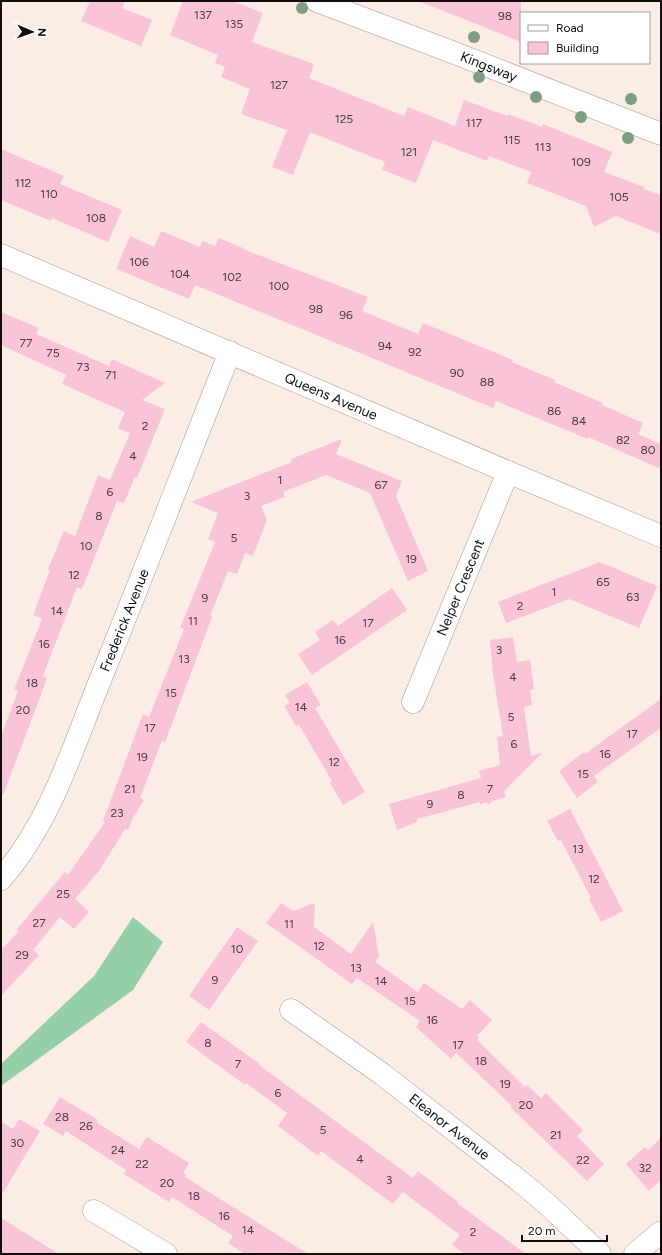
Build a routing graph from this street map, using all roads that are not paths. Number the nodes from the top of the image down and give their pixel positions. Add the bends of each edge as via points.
1 (317, 1) edge
2 (661, 134) edge
3 (1, 255) edge
4 (230, 352) junction
5 (508, 472) junction
6 (661, 536) edge
7 (413, 702) dead end
8 (1, 879) edge
9 (291, 1010) dead end
10 (94, 1211) dead end
11 (661, 1232) edge
12 (166, 1254) edge
13 (600, 1254) edge
14 (635, 1254) edge

1 - 2 street, Kingsway
3 - 4 street, Queens Avenue
4 - 5 street, Queens Avenue
4 - 8 street, Frederick Avenue via 54,796 24,850
5 - 6 street, Queens Avenue
5 - 7 street, Nelper Crescent
9 - 13 street, Eleanor Avenue via 382,1074 517,1179
10 - 12 street
11 - 14 street

